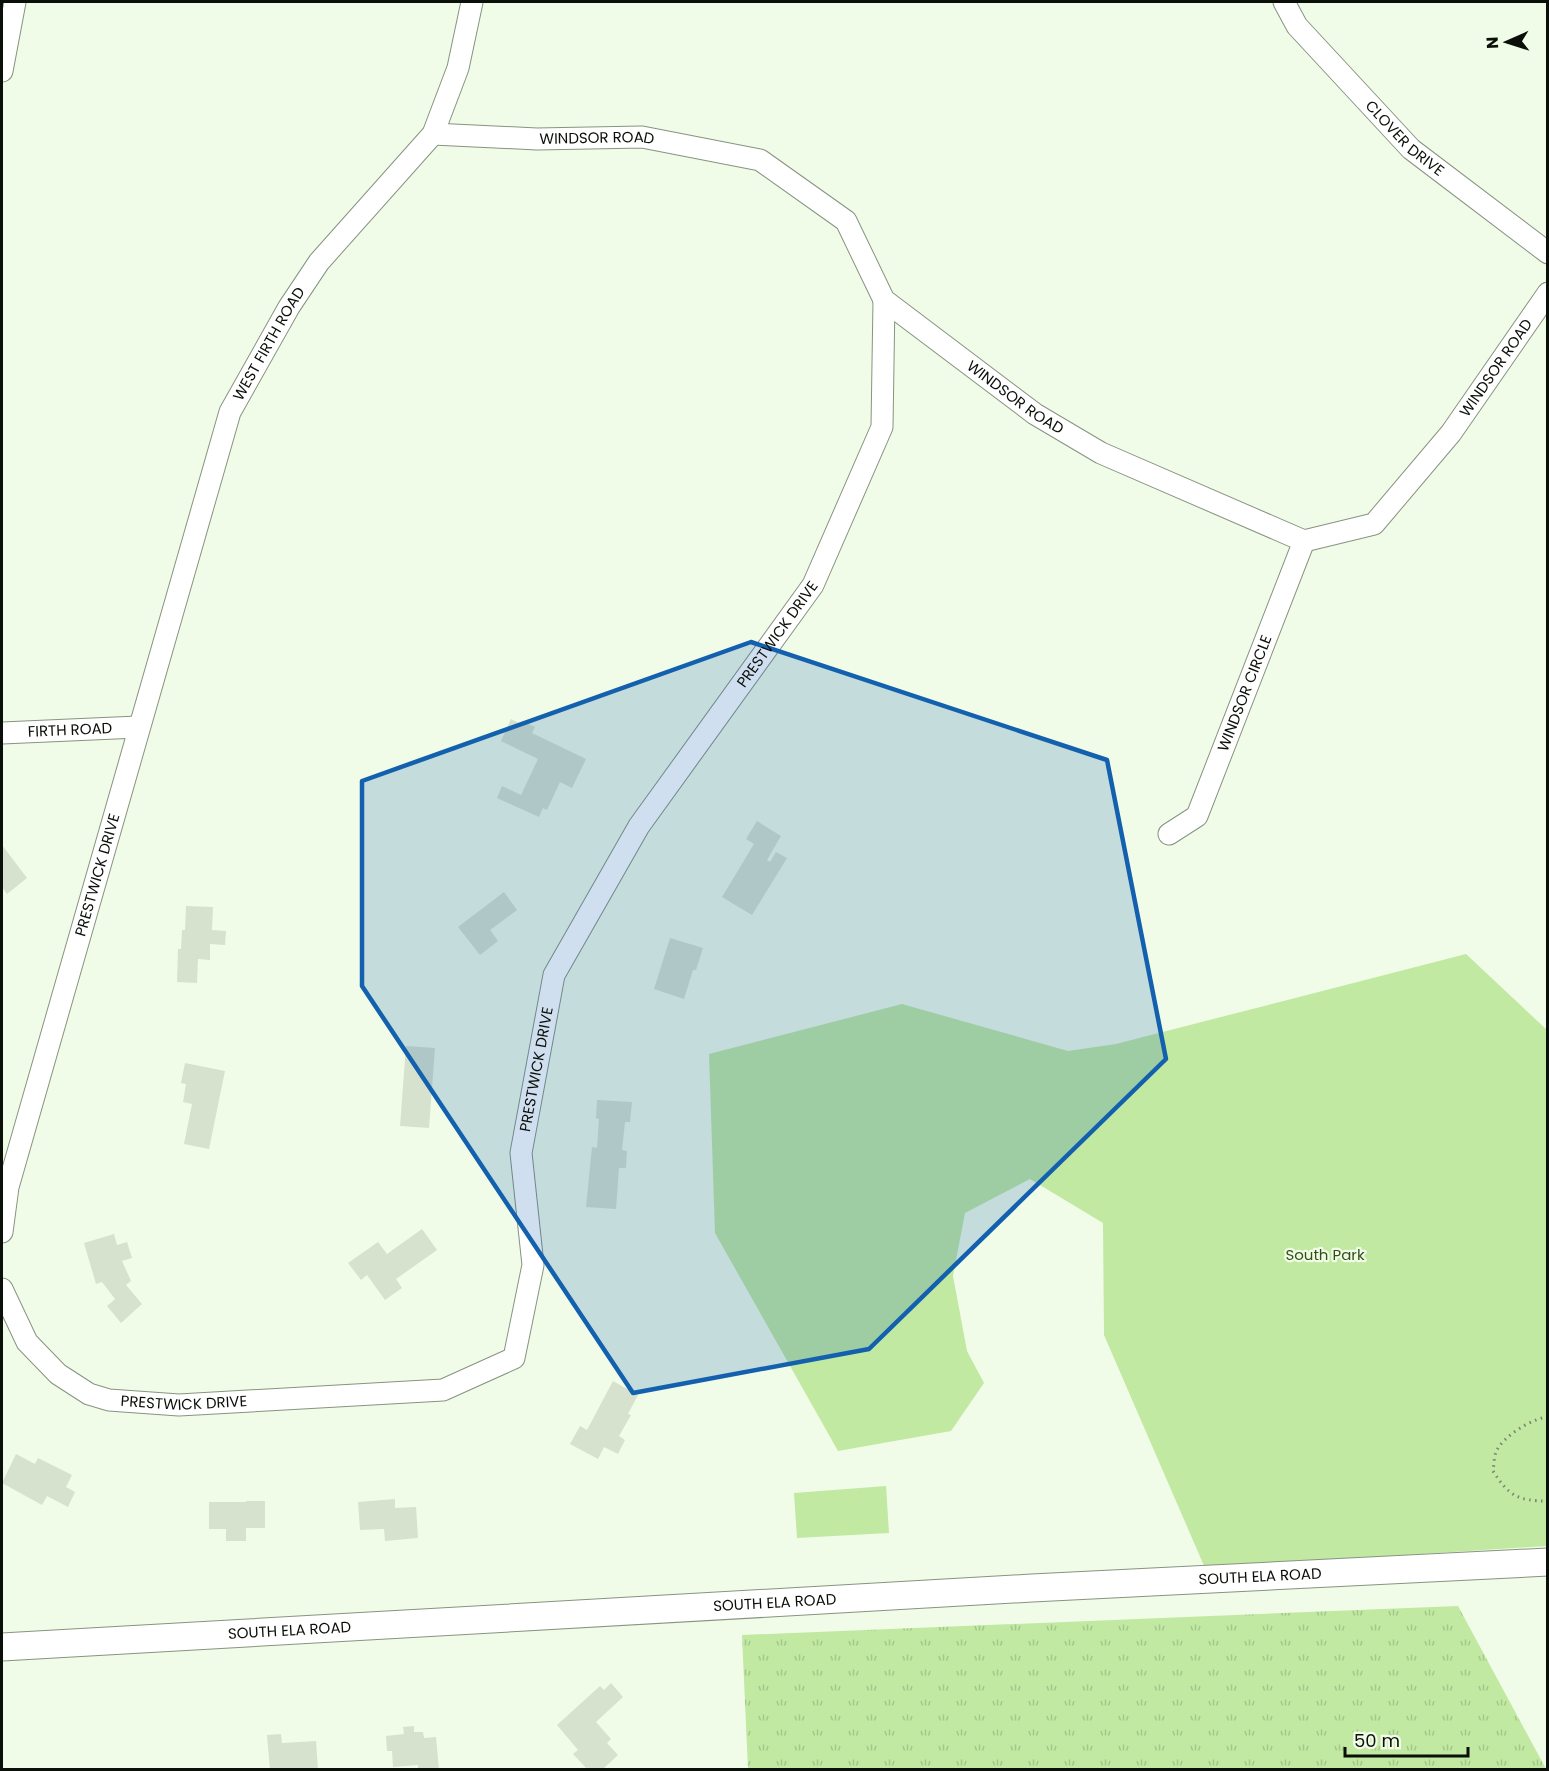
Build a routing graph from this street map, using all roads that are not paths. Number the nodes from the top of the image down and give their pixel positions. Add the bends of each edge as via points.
1 (15, 2) edge
2 (472, 2) edge
3 (1284, 2) edge
4 (2, 71) edge
5 (432, 134) junction
6 (1548, 253) edge
7 (1548, 293) edge
8 (885, 300) junction
9 (1304, 541) junction
10 (138, 727) junction
11 (2, 733) edge
12 (1169, 834) dead end
13 (2, 1232) edge
14 (2, 1289) edge
15 (1548, 1562) edge
16 (2, 1647) edge

1 - 4 street
2 - 5 street, WEST FIRTH ROAD via 458,68
3 - 6 street, CLOVER DRIVE via 1297,26 1411,149
5 - 8 street, WINDSOR ROAD via 537,139 642,137 760,159 846,221
5 - 10 street, WEST FIRTH ROAD via 319,262 230,412
7 - 9 street, WINDSOR ROAD via 1451,433 1374,524
8 - 9 street, WINDSOR ROAD via 1035,414 1101,453
8 - 14 street, PRESTWICK DRIVE via 882,427 813,585 639,826 554,975 521,1153 533,1265 514,1358 443,1390 179,1405 109,1400 89,1394 57,1374 27,1342
9 - 12 street, WINDSOR CIRCLE via 1197,816
10 - 11 street, FIRTH ROAD
10 - 13 street, PRESTWICK DRIVE via 9,1187
15 - 16 main road, SOUTH ELA ROAD

